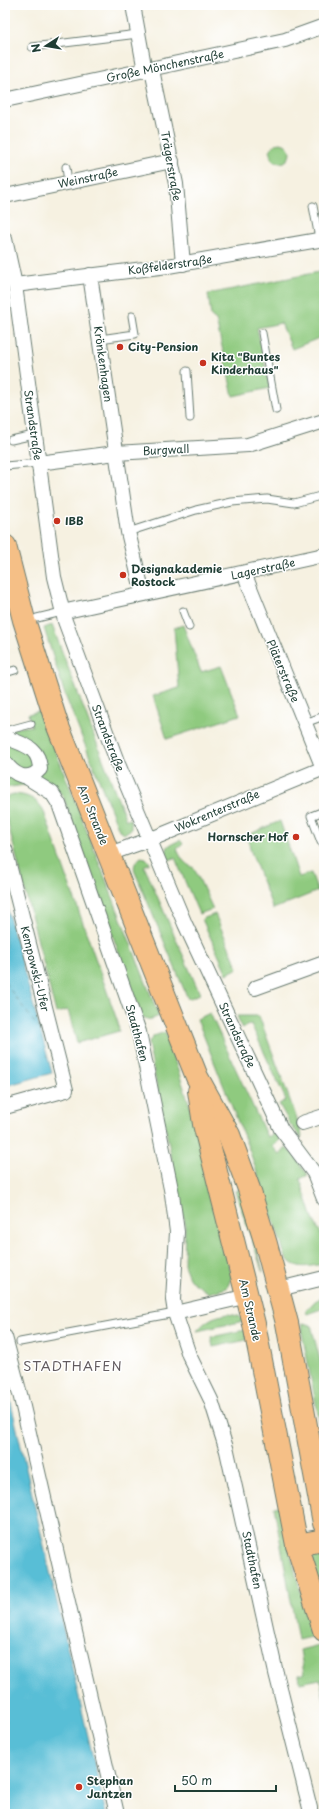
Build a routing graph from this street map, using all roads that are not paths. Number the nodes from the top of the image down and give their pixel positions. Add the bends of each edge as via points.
1 (133, 5) edge
2 (324, 26) edge
3 (138, 34) junction
4 (32, 47) dead end
5 (148, 70) junction
6 (5, 100) edge
7 (172, 161) junction
8 (66, 167) dead end
9 (68, 182) junction
10 (5, 196) edge
11 (313, 206) dead end
12 (321, 236) edge
13 (5, 239) edge
14 (183, 264) junction
15 (90, 275) junction
16 (10, 285) edge
17 (132, 316) dead end
18 (262, 333) dead end
19 (100, 339) junction
20 (188, 371) dead end
21 (276, 410) dead end
22 (190, 418) dead end
23 (324, 421) edge
24 (34, 435) junction
25 (10, 440) dead end
26 (116, 453) junction
27 (38, 463) junction
28 (5, 466) edge
29 (324, 495) edge
30 (128, 532) junction
31 (5, 546) edge
32 (324, 555) edge
33 (244, 573) junction
34 (144, 594) junction
35 (183, 611) dead end
36 (62, 612) junction
37 (36, 618) dead end
38 (189, 627) dead end
39 (15, 670) dead end
40 (5, 673) edge
41 (324, 716) edge
42 (305, 723) junction
43 (31, 724) dead end
44 (5, 731) edge
45 (5, 737) edge
46 (5, 762) edge
47 (324, 768) edge
48 (28, 778) junction
49 (324, 811) edge
50 (149, 840) junction
51 (321, 842) dead end
52 (5, 849) edge
53 (109, 854) junction
54 (324, 963) edge
55 (255, 988) dead end
56 (197, 1077) junction
57 (5, 1107) edge
58 (324, 1116) edge
59 (302, 1123) dead end
60 (324, 1200) edge
61 (324, 1278) edge
62 (278, 1289) junction
63 (248, 1296) junction
64 (175, 1313) junction
65 (5, 1337) edge
66 (20, 1342) dead end
67 (323, 1518) edge
68 (292, 1523) junction
69 (324, 1540) edge
70 (296, 1545) junction
71 (324, 1630) edge
72 (117, 1814) edge
73 (310, 1814) edge

1 - 3 street, Trägerstraße
2 - 5 street, Große Mönchenstraße via 285,40
3 - 4 lane
3 - 5 street, Trägerstraße
5 - 6 street, Große Mönchenstraße
5 - 7 street, Trägerstraße
7 - 9 street, Weinstraße
7 - 14 street, Trägerstraße
8 - 9 lane
9 - 10 street, Weinstraße
11 - 12 lane
12 - 14 street, Koßfelderstraße
13 - 16 street, Strandstraße
14 - 15 street, Koßfelderstraße
15 - 16 street, Koßfelderstraße
15 - 19 street, Krönkenhagen
16 - 24 street, Strandstraße
17 - 19 lane via 135,334
18 - 21 lane
19 - 26 street, Krönkenhagen
20 - 22 lane
23 - 26 street, Burgwall via 248,445 191,445
24 - 25 lane
24 - 27 street, Strandstraße
26 - 27 street, Burgwall
26 - 30 street, Krönkenhagen
27 - 28 lane, Burgwall
27 - 36 street, Strandstraße via 54,577
29 - 30 lane via 294,503 267,499 232,502 196,510
30 - 34 street, Krönkenhagen
31 - 53 main road, Am Strande via 43,683
32 - 33 street, Lagerstraße
33 - 34 street, Lagerstraße via 178,592
33 - 42 street, Pläterstraße
34 - 36 street, Lagerstraße
35 - 38 lane
36 - 37 lane
36 - 50 street, Strandstraße
39 - 40 lane
41 - 42 lane
42 - 47 street, Pläterstraße
43 - 44 lane
45 - 48 street via 34,750 40,760 40,769
46 - 48 street via 10,770
47 - 50 street, Wokrenterstraße
48 - 64 street, Stadthafen via 48,790 59,804 139,1032 172,1194 177,1232 173,1300
49 - 51 lane via 311,816
50 - 53 street, Wokrenterstraße
50 - 60 street, Strandstraße via 281,1129 314,1173
52 - 57 street, Kempowski-Ufer via 66,1090
53 - 56 main road, Am Strande
54 - 55 street
56 - 62 main road, Am Strande via 229,1135 264,1237
56 - 63 main road, Am Strande via 204,1124
58 - 59 street
61 - 62 street
62 - 63 main road
62 - 67 main road, Am Strande via 287,1323
63 - 64 street
63 - 68 main road, Am Strande
64 - 66 lane
64 - 73 street, Stadthafen via 189,1355 211,1400 227,1451
65 - 72 street
67 - 68 main road
68 - 70 main road, Am Strande
69 - 70 main road
70 - 71 main road, Am Strande

